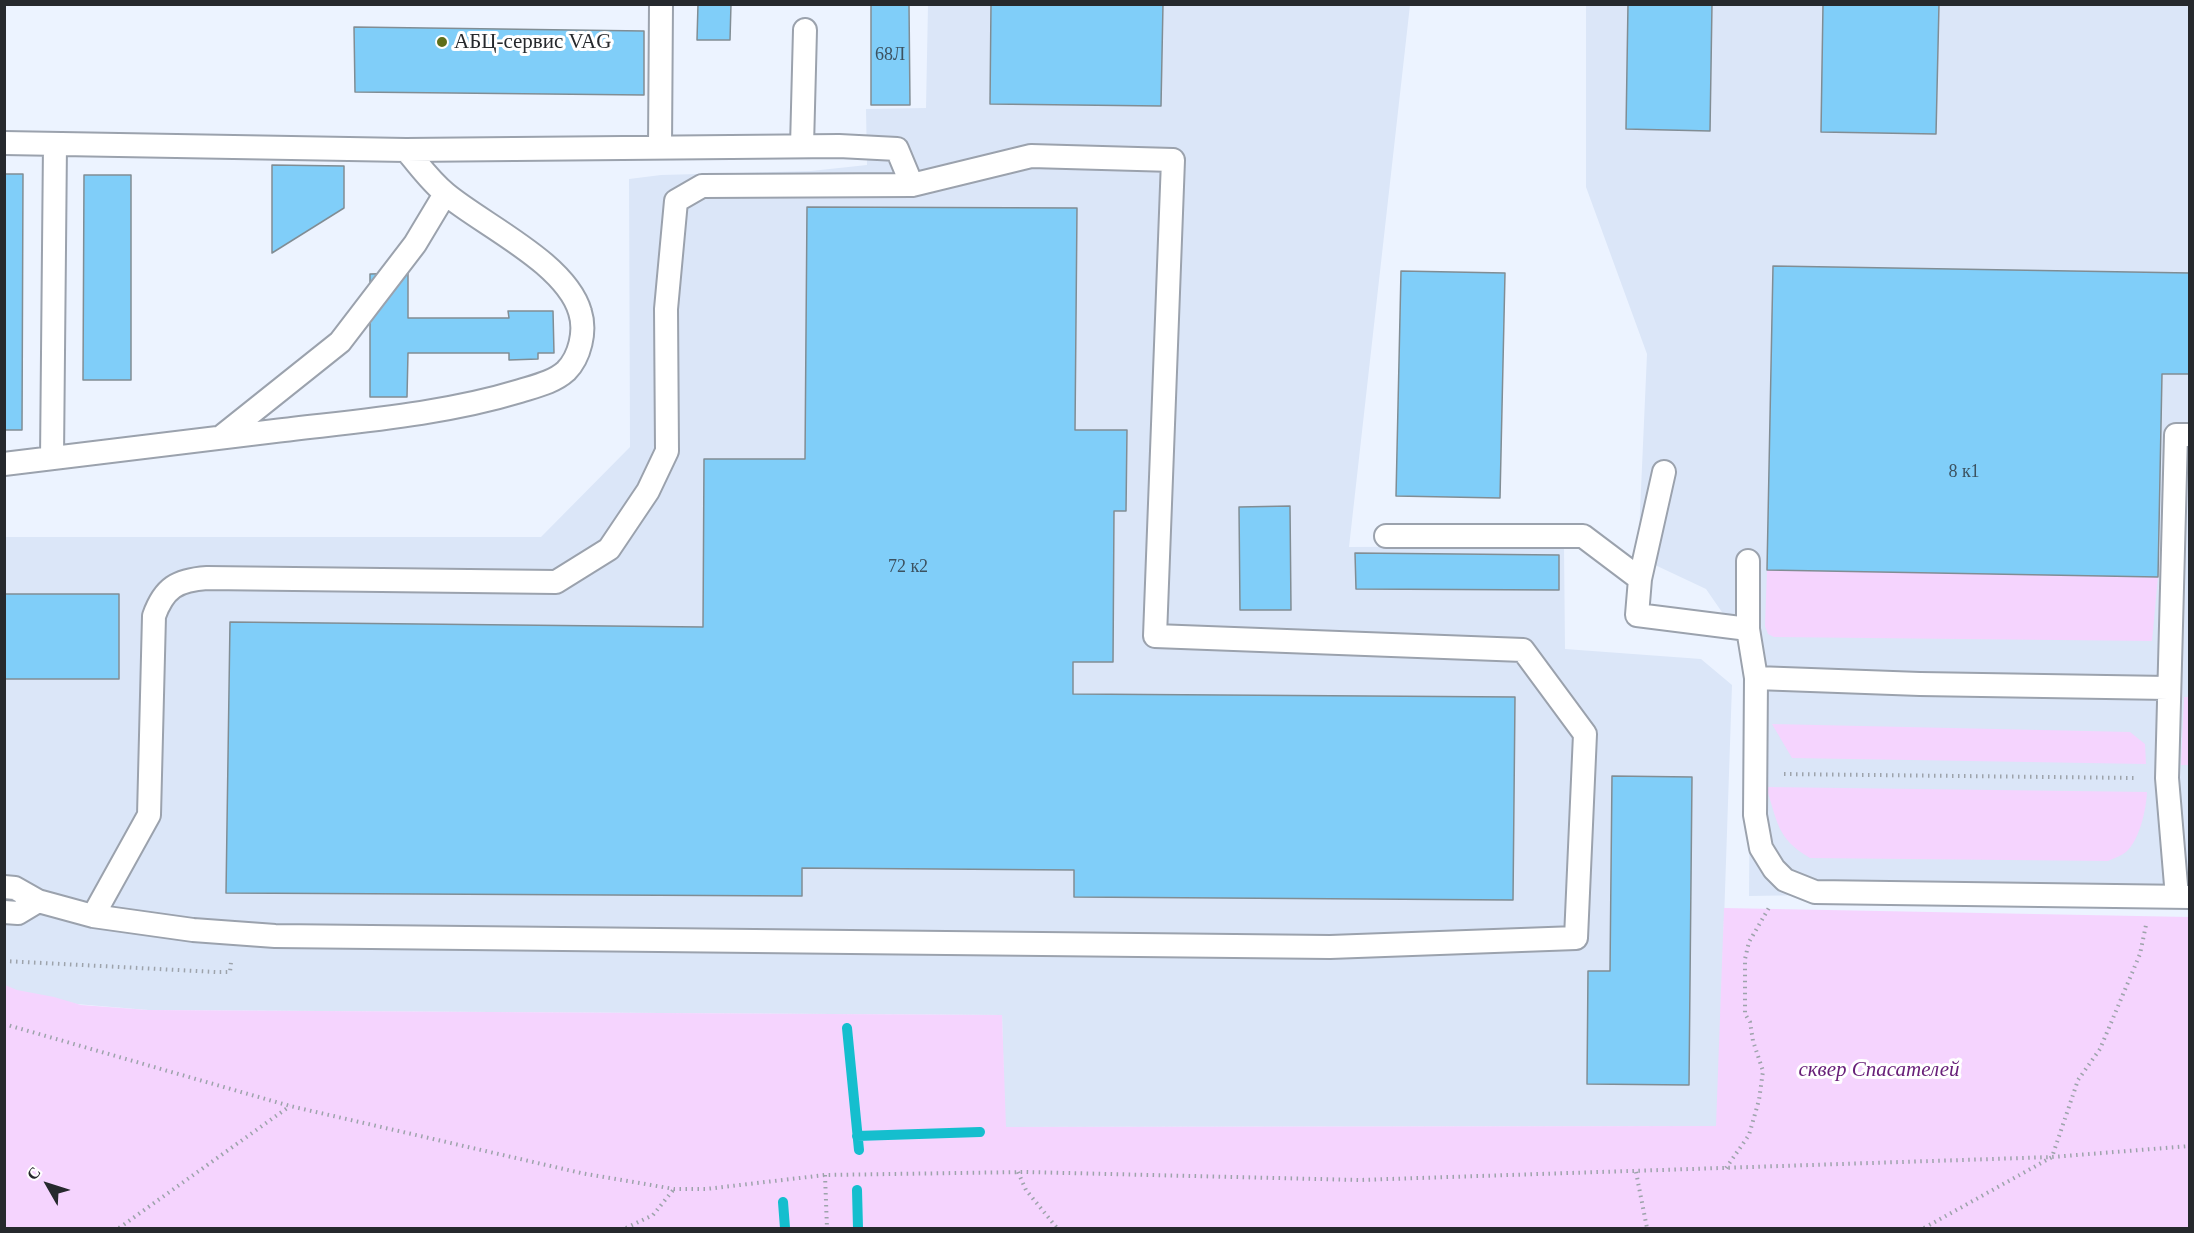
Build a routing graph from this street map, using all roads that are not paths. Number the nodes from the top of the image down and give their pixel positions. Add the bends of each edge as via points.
1 (661, 4) edge
2 (805, 30) dead end
3 (4, 143) edge
4 (55, 144) junction
5 (802, 146) junction
6 (660, 147) junction
7 (406, 150) junction
8 (912, 185) junction
9 (446, 194) junction
10 (2190, 435) edge
11 (220, 438) junction
12 (52, 458) junction
13 (4, 464) edge
14 (1664, 472) dead end
15 (1386, 536) dead end
16 (1748, 561) dead end
17 (1640, 579) junction
18 (1748, 629) junction
19 (1756, 678) junction
20 (2169, 688) junction
21 (4, 887) edge
22 (2175, 897) edge
23 (38, 901) junction
24 (4, 912) edge
25 (93, 916) junction

1 - 6 lane
2 - 5 lane
3 - 4 lane
4 - 7 lane
4 - 12 lane
5 - 6 lane
5 - 8 lane via 897,149
6 - 7 lane
7 - 9 lane
8 - 25 lane via 702,186 676,201 666,309 667,451 648,491 609,549 556,582 207,578 189,579 172,587 160,600 154,616 149,815
8 - 25 lane via 1031,156 1173,160 1155,636 1523,650 1585,734 1576,938 1330,947 275,936
9 - 11 lane via 415,244 340,342
9 - 11 lane via 539,260 566,286 580,312 582,336 577,357 565,372 545,383 494,399 413,414
10 - 20 lane via 2176,435
11 - 12 lane
12 - 13 lane
14 - 17 lane
15 - 17 lane via 1582,536
16 - 18 lane
17 - 18 lane via 1637,615
18 - 19 lane
19 - 20 lane
19 - 22 lane via 1755,815 1761,848 1785,880 1815,892
20 - 22 lane via 2168,778
21 - 23 lane via 15,888
23 - 24 lane via 18,913
23 - 25 lane

